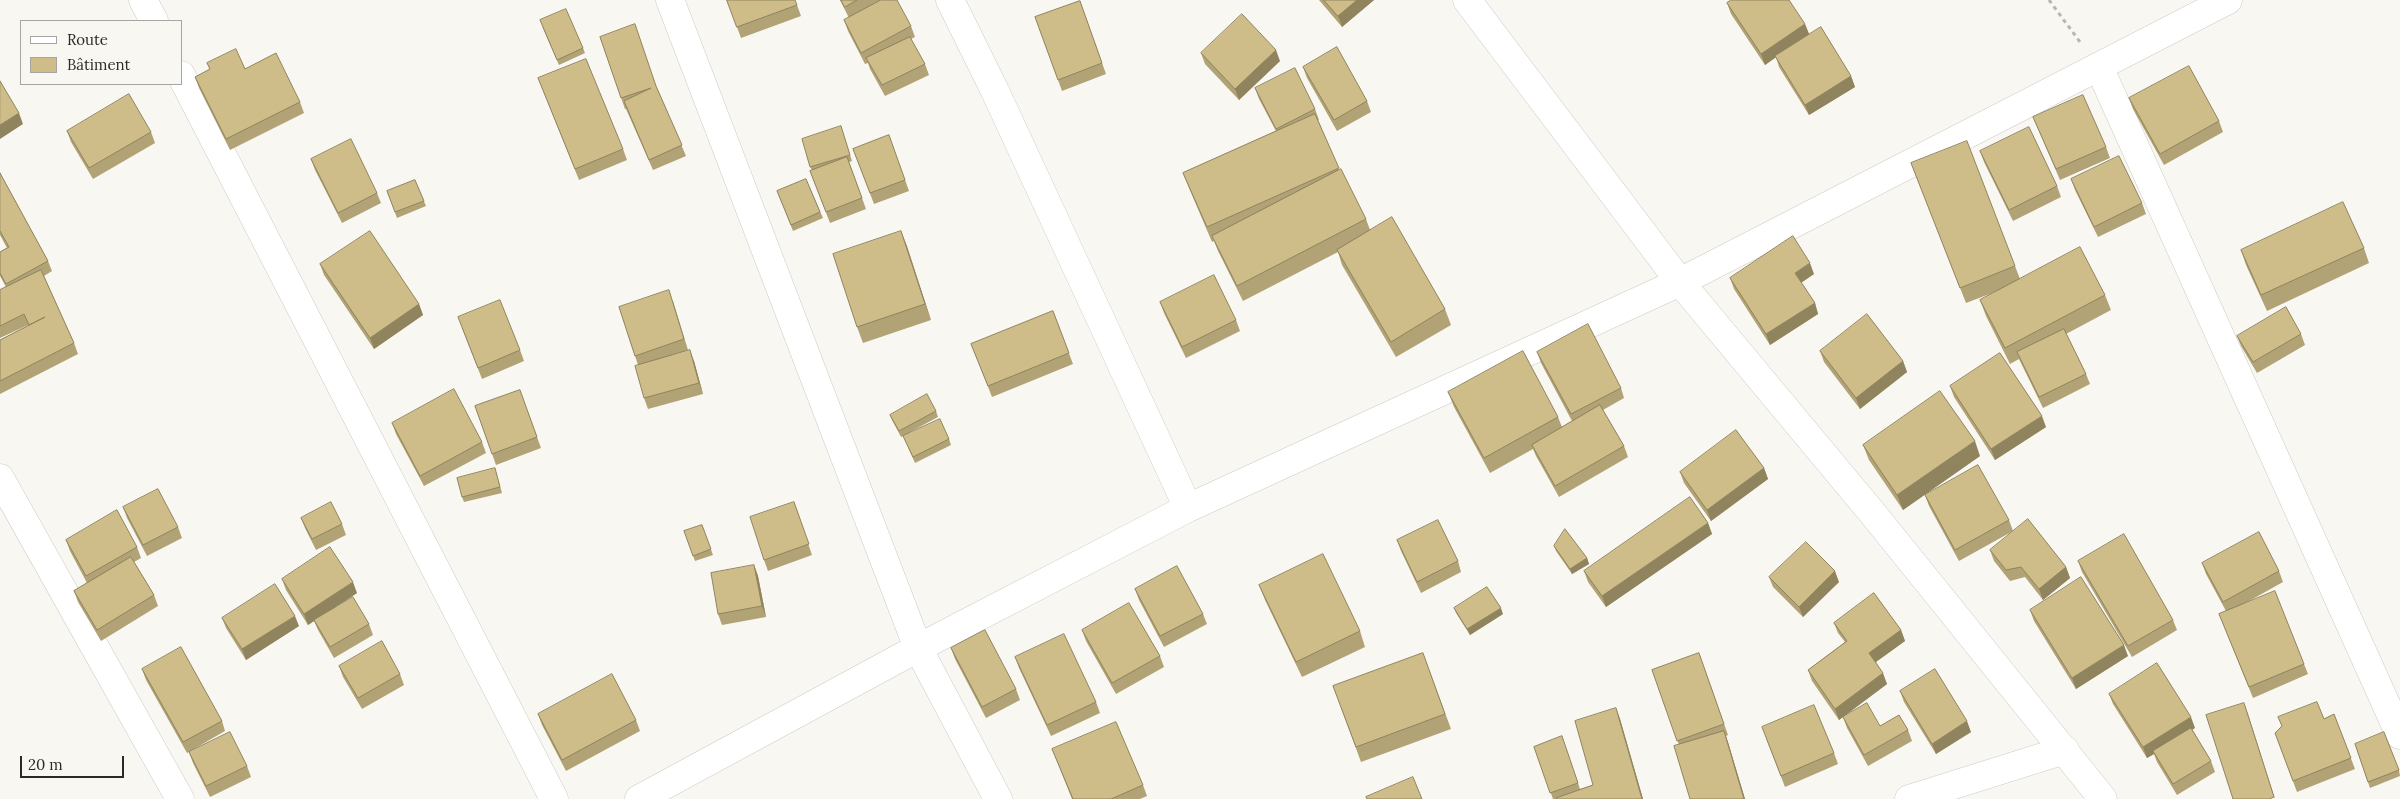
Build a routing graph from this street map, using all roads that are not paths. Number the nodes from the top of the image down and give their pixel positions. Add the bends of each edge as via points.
1 (143, 0) edge
2 (670, 0) edge
3 (950, 0) edge
4 (1467, 0) edge
5 (2228, 0) edge
6 (153, 20) edge
7 (2099, 67) junction
8 (182, 77) edge
9 (1680, 282) junction
10 (0, 478) edge
11 (1188, 508) junction
12 (918, 648) junction
13 (2400, 735) edge
14 (2065, 750) junction
15 (180, 799) edge
16 (554, 799) edge
17 (639, 799) edge
18 (998, 799) edge
19 (1909, 799) edge
20 (2103, 799) edge

1 - 6 street
2 - 12 street
3 - 11 street
4 - 9 street
5 - 7 street
7 - 9 street
7 - 13 street
8 - 16 street
9 - 11 street
9 - 14 street
10 - 15 street
11 - 12 street
12 - 17 street
12 - 18 street
14 - 19 street
14 - 20 street

